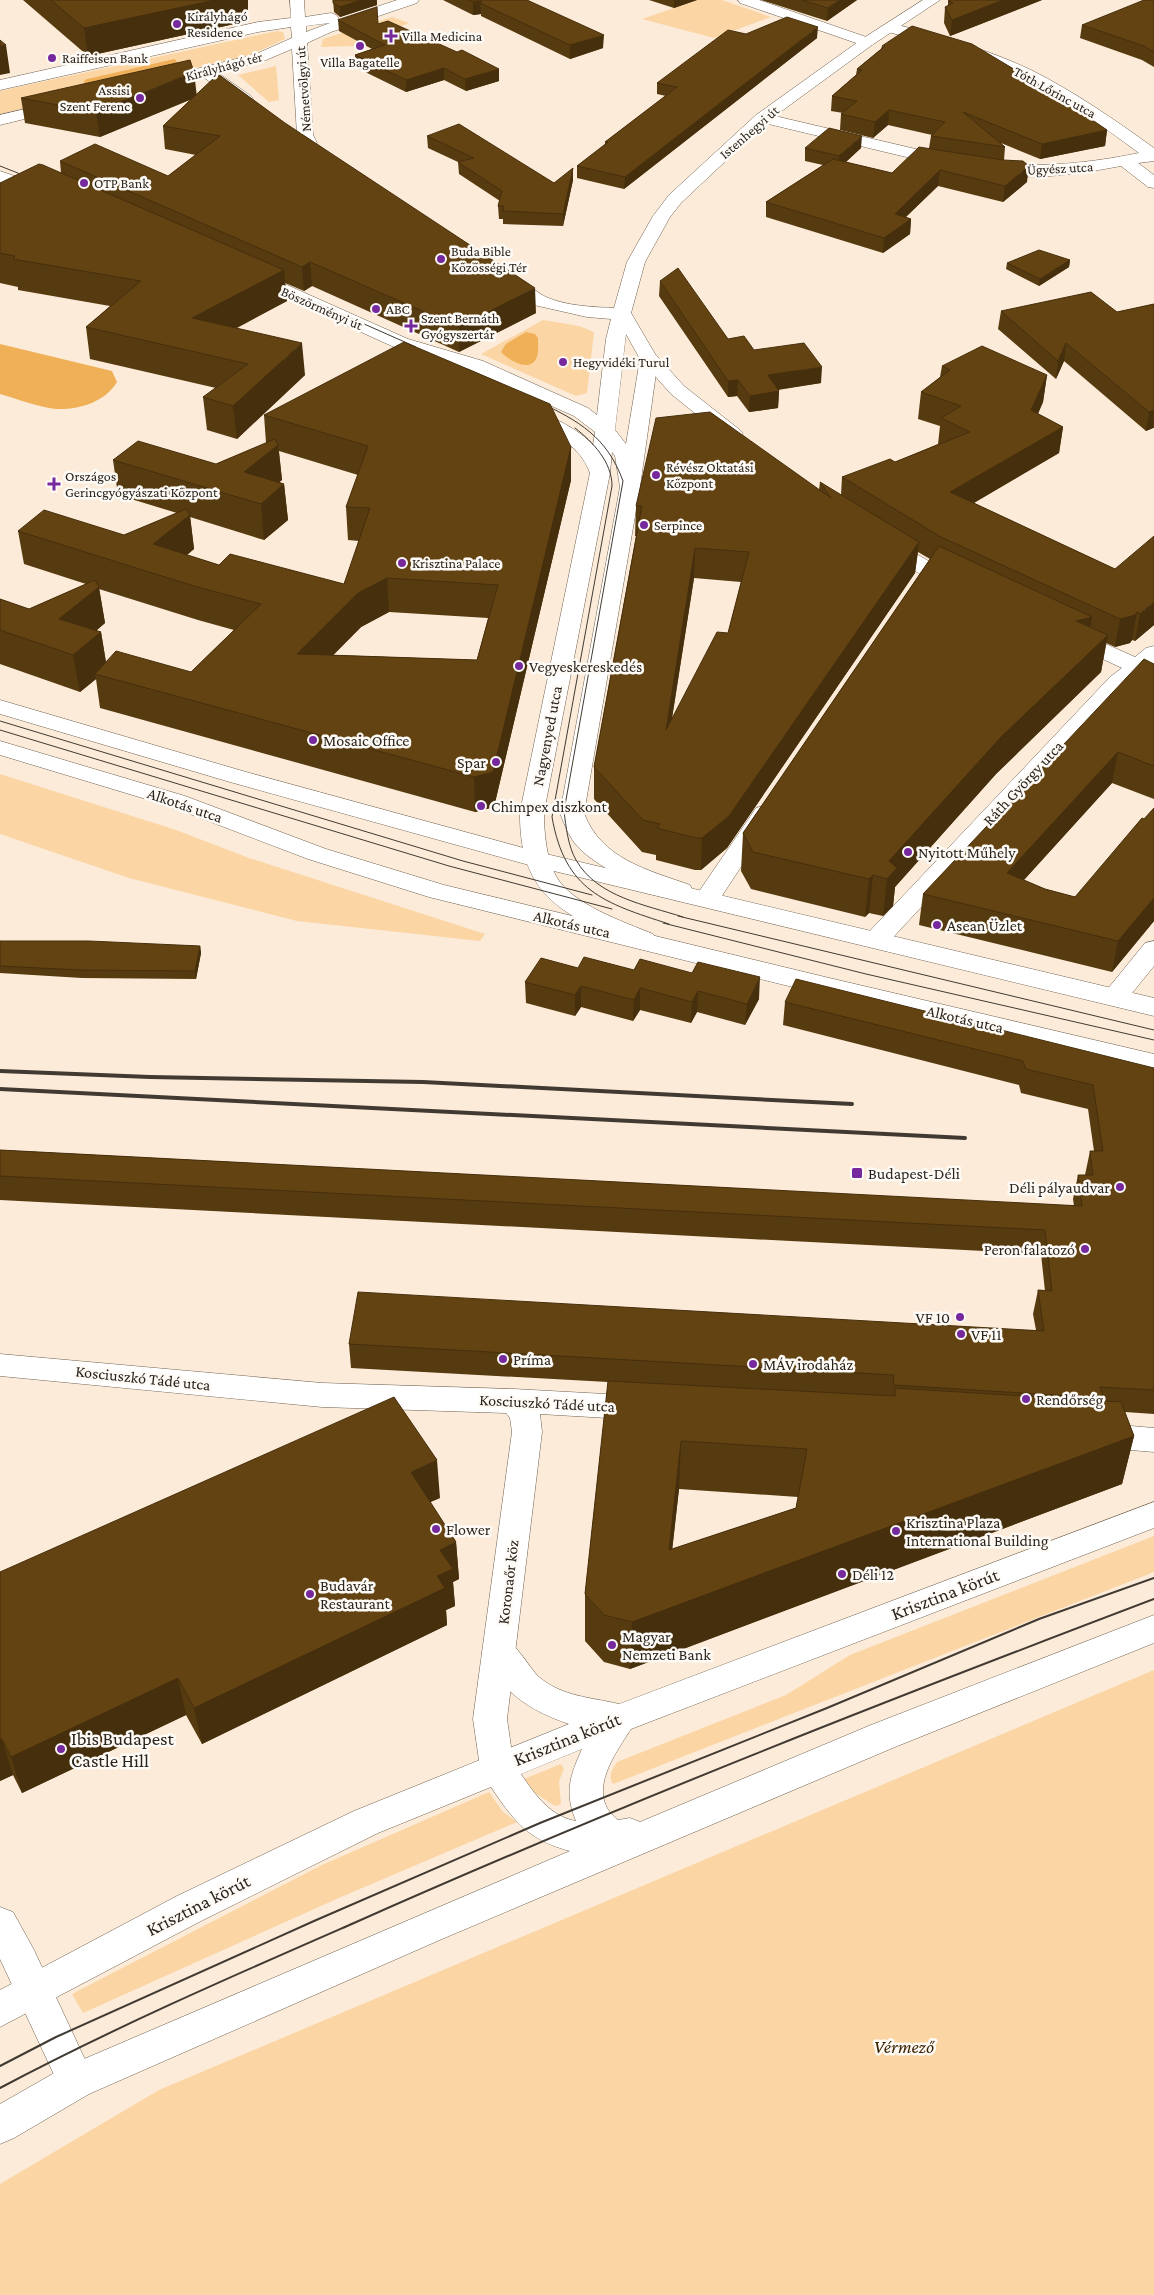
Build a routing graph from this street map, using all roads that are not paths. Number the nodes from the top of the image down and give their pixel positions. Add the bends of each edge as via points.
1 (297, 0) edge
2 (412, 0) edge
3 (745, 0) edge
4 (933, 0) edge
5 (367, 14) junction
6 (298, 21) junction
7 (890, 28) junction
8 (299, 40) junction
9 (867, 42) junction
10 (205, 71) junction
11 (179, 78) edge
12 (0, 85) edge
13 (71, 103) edge
14 (261, 110) edge
15 (762, 118) junction
16 (0, 120) edge
17 (285, 127) edge
18 (309, 143) junction
19 (325, 154) edge
20 (1153, 156) edge
21 (1124, 161) junction
22 (18, 166) dead end
23 (0, 176) edge
24 (1154, 183) edge
25 (239, 270) edge
26 (493, 270) edge
27 (623, 314) junction
28 (401, 343) junction
29 (649, 359) junction
30 (427, 369) edge
31 (608, 399) junction
32 (569, 406) junction
33 (516, 410) edge
34 (604, 430) junction
35 (750, 447) edge
36 (600, 473) junction
37 (630, 487) junction
38 (866, 531) edge
39 (975, 591) edge
40 (1055, 628) edge
41 (1148, 665) edge
42 (0, 707) edge
43 (0, 748) edge
44 (777, 793) edge
45 (538, 860) junction
46 (701, 898) junction
47 (876, 940) junction
48 (649, 942) junction
49 (1154, 949) edge
50 (1115, 997) junction
51 (1154, 1007) edge
52 (1154, 1063) edge
53 (0, 1365) edge
54 (514, 1401) junction
55 (669, 1410) edge
56 (1071, 1433) edge
57 (1154, 1440) edge
58 (1154, 1515) edge
59 (1154, 1629) edge
60 (499, 1652) junction
61 (619, 1719) junction
62 (497, 1767) junction
63 (670, 1826) junction
64 (613, 1837) junction
65 (0, 1924) edge
66 (34, 1990) junction
67 (0, 2009) edge
68 (76, 2080) junction
69 (0, 2125) edge

1 - 6 street, Németvölgyi út
2 - 5 street
3 - 9 street
4 - 7 street, Istenhegyi út
5 - 6 street, Királyhágó tér
5 - 8 street, Királyhágó tér
6 - 8 street, Németvölgyi út
6 - 12 street, Királyhágó tér via 258,27
7 - 9 street, Istenhegyi út
7 - 20 street, Tóth Lőrinc utca via 985,57 1041,81 1098,116
8 - 10 street, Királyhágó tér via 261,57
8 - 18 street, Németvölgyi út via 305,135
9 - 15 street, Istenhegyi út
10 - 11 street, Királyhágó tér
10 - 14 street
13 - 16 street
15 - 21 street, Ügyész utca via 970,165 1059,171
15 - 27 street, Istenhegyi út via 693,181 662,216 636,262
17 - 18 street
18 - 19 street, Németvölgyi út
20 - 21 street, Ügyész utca
21 - 24 street
22 - 23 street via 44,176 55,190 23,185
25 - 28 street, Böszörményi út
26 - 27 street via 540,301 587,312
27 - 29 street
27 - 31 street, Istenhegyi út via 615,338
28 - 30 street, Böszörményi út
28 - 32 street, Böszörményi út via 476,365
29 - 35 street via 663,378 688,400
29 - 37 street
31 - 32 street via 587,409
31 - 34 street, Istenhegyi út
32 - 34 street, Böszörményi út
33 - 36 street via 582,442 593,454
34 - 36 street, Istenhegyi út
34 - 37 street, Böszörményi út via 625,455
36 - 45 street, Nagyenyed utca via 532,812 531,827
37 - 46 street via 572,812 575,826 589,846 605,858 624,869
38 - 39 street via 923,578
40 - 41 street
41 - 47 street, Ráth György utca via 1118,682
42 - 45 street
43 - 48 street, Alkotás utca via 177,802 317,854 410,883
44 - 46 street
45 - 46 street
45 - 48 street, Nagyenyed utca via 547,882 590,916
46 - 47 street
47 - 50 street
48 - 52 street, Alkotás utca
49 - 50 street
50 - 51 street
53 - 54 street, Kosciuszkó Tádé utca via 253,1390
54 - 55 street, Kosciuszkó Tádé utca
54 - 60 street, Koronaőr köz via 525,1415 527,1432
56 - 57 street
58 - 61 street, Krisztina körút
59 - 63 street via 883,1736
60 - 61 street via 527,1686 557,1706
60 - 62 street, Koronaőr köz via 490,1719
61 - 62 street, Krisztina körút
61 - 64 street via 594,1757 587,1782 586,1804 594,1820
62 - 64 street via 526,1809 540,1823 584,1838
62 - 66 street, Krisztina körút via 366,1822 190,1908
63 - 64 street
63 - 68 street
65 - 66 street
66 - 67 street, Krisztina körút
66 - 68 street
68 - 69 street

